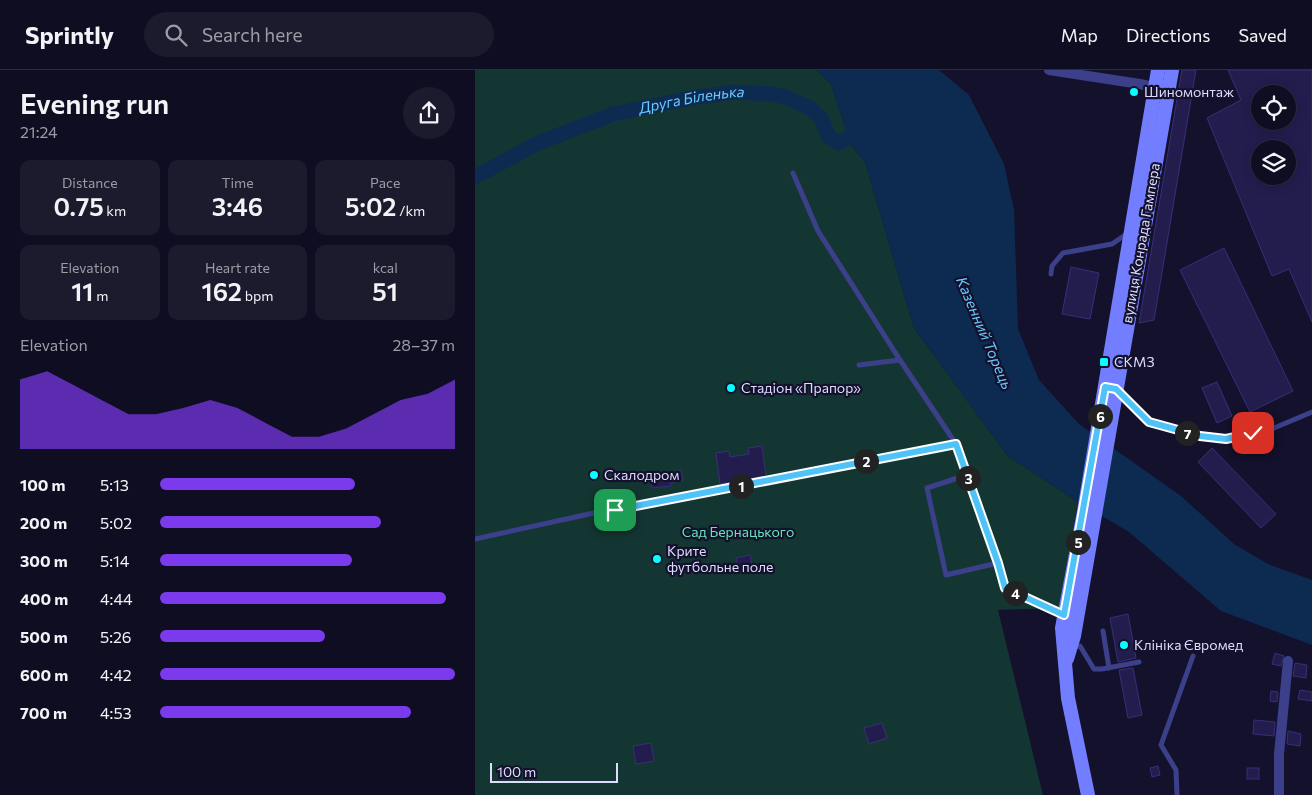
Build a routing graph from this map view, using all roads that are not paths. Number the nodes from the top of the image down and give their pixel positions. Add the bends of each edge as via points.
1 (1049, 70) edge
2 (1159, 70) edge
3 (1172, 70) edge
4 (1161, 89) junction
5 (793, 173) dead end
6 (1138, 231) junction
7 (1051, 274) dead end
8 (900, 360) junction
9 (859, 365) dead end
10 (1111, 388) junction
11 (1312, 412) edge
12 (1106, 416) junction
13 (956, 444) junction
14 (967, 475) junction
15 (475, 539) edge
16 (998, 563) junction
17 (1070, 617) junction
18 (1103, 631) dead end
19 (1071, 647) junction
20 (1193, 656) dead end
21 (1288, 660) dead end
22 (1139, 662) dead end
23 (1065, 667) junction
24 (1109, 668) junction
25 (1088, 795) edge
26 (1177, 795) edge
27 (1279, 795) edge

1 - 4 street
2 - 4 main road, вулиця Конрада Гампера
3 - 4 main road, вулиця Конрада Гампера
4 - 6 main road, вулиця Конрада Гампера
5 - 8 lane via 818,231
6 - 7 lane via 1112,244 1063,253 1052,266
6 - 10 main road, вулиця Конрада Гампера
8 - 9 lane
8 - 13 lane
10 - 11 lane via 1149,422 1200,436 1226,439 1274,428
10 - 12 main road, вулиця Конрада Гампера
12 - 17 main road via 1084,511
12 - 17 main road via 1093,526
13 - 14 lane
13 - 15 lane
14 - 16 lane
14 - 16 lane via 927,488 946,575
16 - 17 lane via 1005,588
17 - 19 main road
17 - 23 main road via 1062,628
18 - 24 lane
19 - 23 main road
19 - 24 lane via 1080,646 1094,669
20 - 26 lane via 1161,745 1176,770
21 - 27 street via 1279,754
22 - 24 lane
23 - 25 main road via 1068,698

